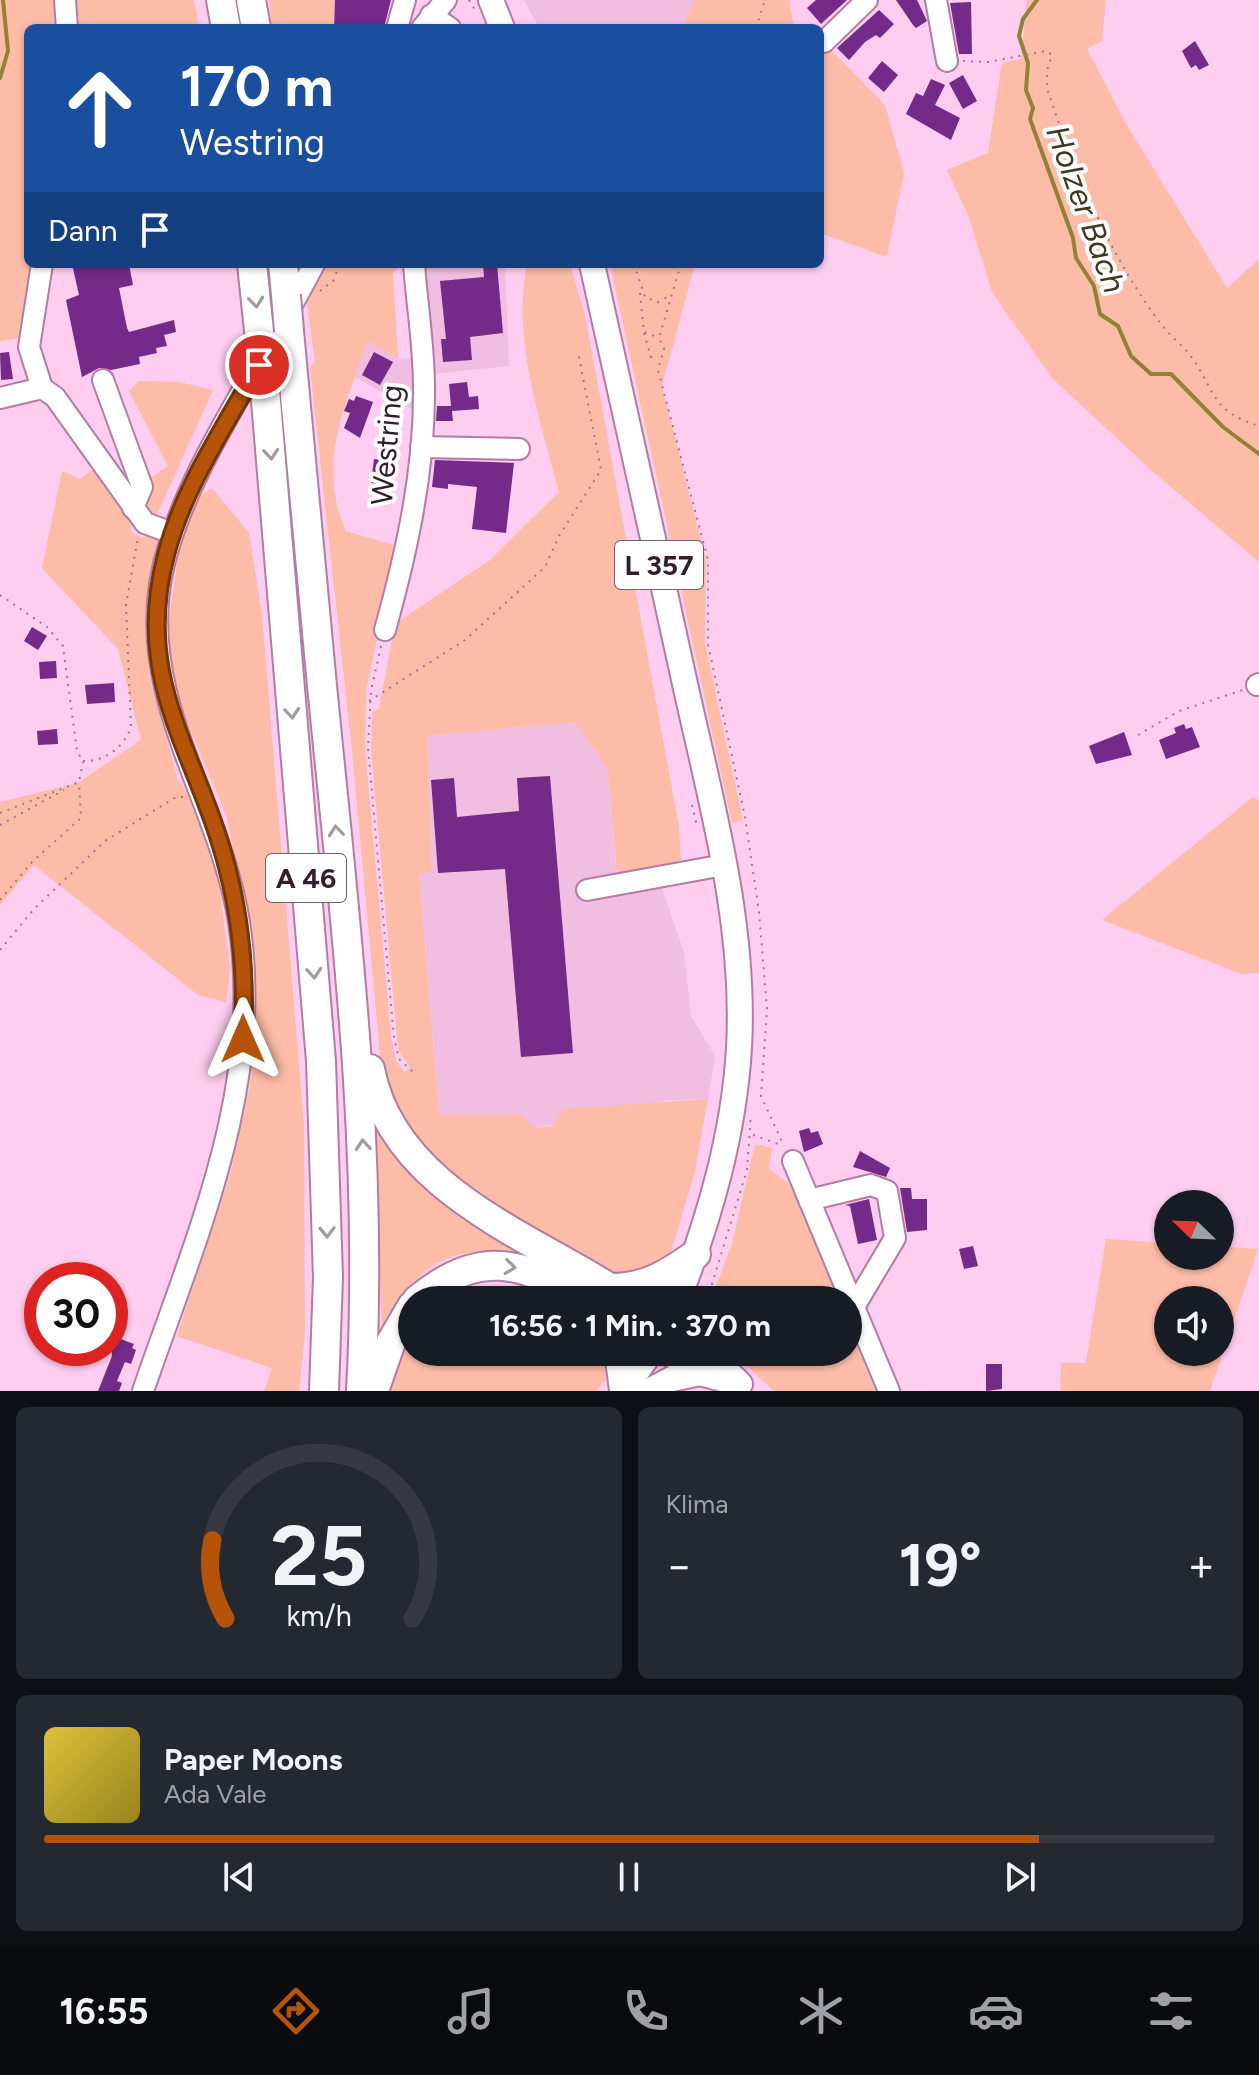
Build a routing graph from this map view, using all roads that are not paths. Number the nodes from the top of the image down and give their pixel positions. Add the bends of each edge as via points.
1 (65, 0) edge
2 (221, 0) edge
3 (251, 0) edge
4 (405, 0) edge
5 (867, 0) edge
6 (936, 0) edge
7 (482, 4) edge
8 (67, 24) edge
9 (225, 24) edge
10 (255, 24) edge
11 (398, 24) edge
12 (499, 24) edge
13 (824, 42) dead end
14 (947, 61) road end
15 (41, 268) edge
16 (252, 268) edge
17 (284, 268) edge
18 (311, 268) edge
19 (414, 268) edge
20 (593, 268) edge
21 (292, 294) junction
22 (103, 380) dead end
23 (42, 388) junction
24 (0, 398) edge
25 (421, 447) junction
26 (519, 449) dead end
27 (139, 516) junction
28 (172, 533) junction
29 (385, 630) road end
30 (724, 865) junction
31 (587, 890) dead end
32 (347, 936) junction
33 (788, 1154) road end
34 (809, 1200) junction
35 (696, 1254) junction
36 (437, 1286) edge
37 (563, 1286) edge
38 (607, 1286) edge
39 (643, 1286) edge
40 (683, 1286) edge
41 (845, 1286) edge
42 (862, 1294) edge
43 (862, 1326) edge
44 (398, 1330) edge
45 (620, 1366) edge
46 (641, 1366) edge
47 (696, 1366) edge
48 (709, 1366) edge
49 (744, 1388) edge
50 (623, 1390) edge
51 (143, 1391) edge
52 (324, 1391) edge
53 (361, 1391) edge
54 (374, 1391) edge
55 (649, 1391) edge
56 (889, 1391) edge

1 - 8 street
2 - 9 highway
3 - 10 highway
4 - 11 street
5 - 13 street
6 - 14 street
7 - 12 main road
15 - 23 street via 29,347
16 -> 52 highway, A 46, bridge via 321,1061 328,1277
17 - 21 highway, A 46
18 - 21 street
19 - 25 street, Westring via 424,386
20 - 30 main road, L 357
21 - 28 street
32 -> 21 highway, A 46, bridge via 289,331
22 - 27 street via 142,487
23 - 24 street
23 - 27 street via 66,409
25 - 26 street
25 - 29 street, Westring
27 - 28 street
28 - 51 street via 156,619 160,672 171,718 228,869 239,923 243,1057 202,1227
30 - 31 street
30 - 35 main road, L 357 via 737,960 739,1049 718,1177
32 - 38 highway via 370,1072 391,1127 427,1170 468,1202
53 -> 32 highway, A 46 via 364,1157
33 - 34 street
34 - 41 street
34 - 42 street via 871,1185 887,1191 895,1238
35 - 39 highway
35 - 40 main road, L 357
36 -> 37 highway via 459,1271 483,1264 522,1268
43 - 56 street
44 - 54 highway
45 - 50 highway
46 - 50 main road
47 - 55 main road
48 - 49 main road

